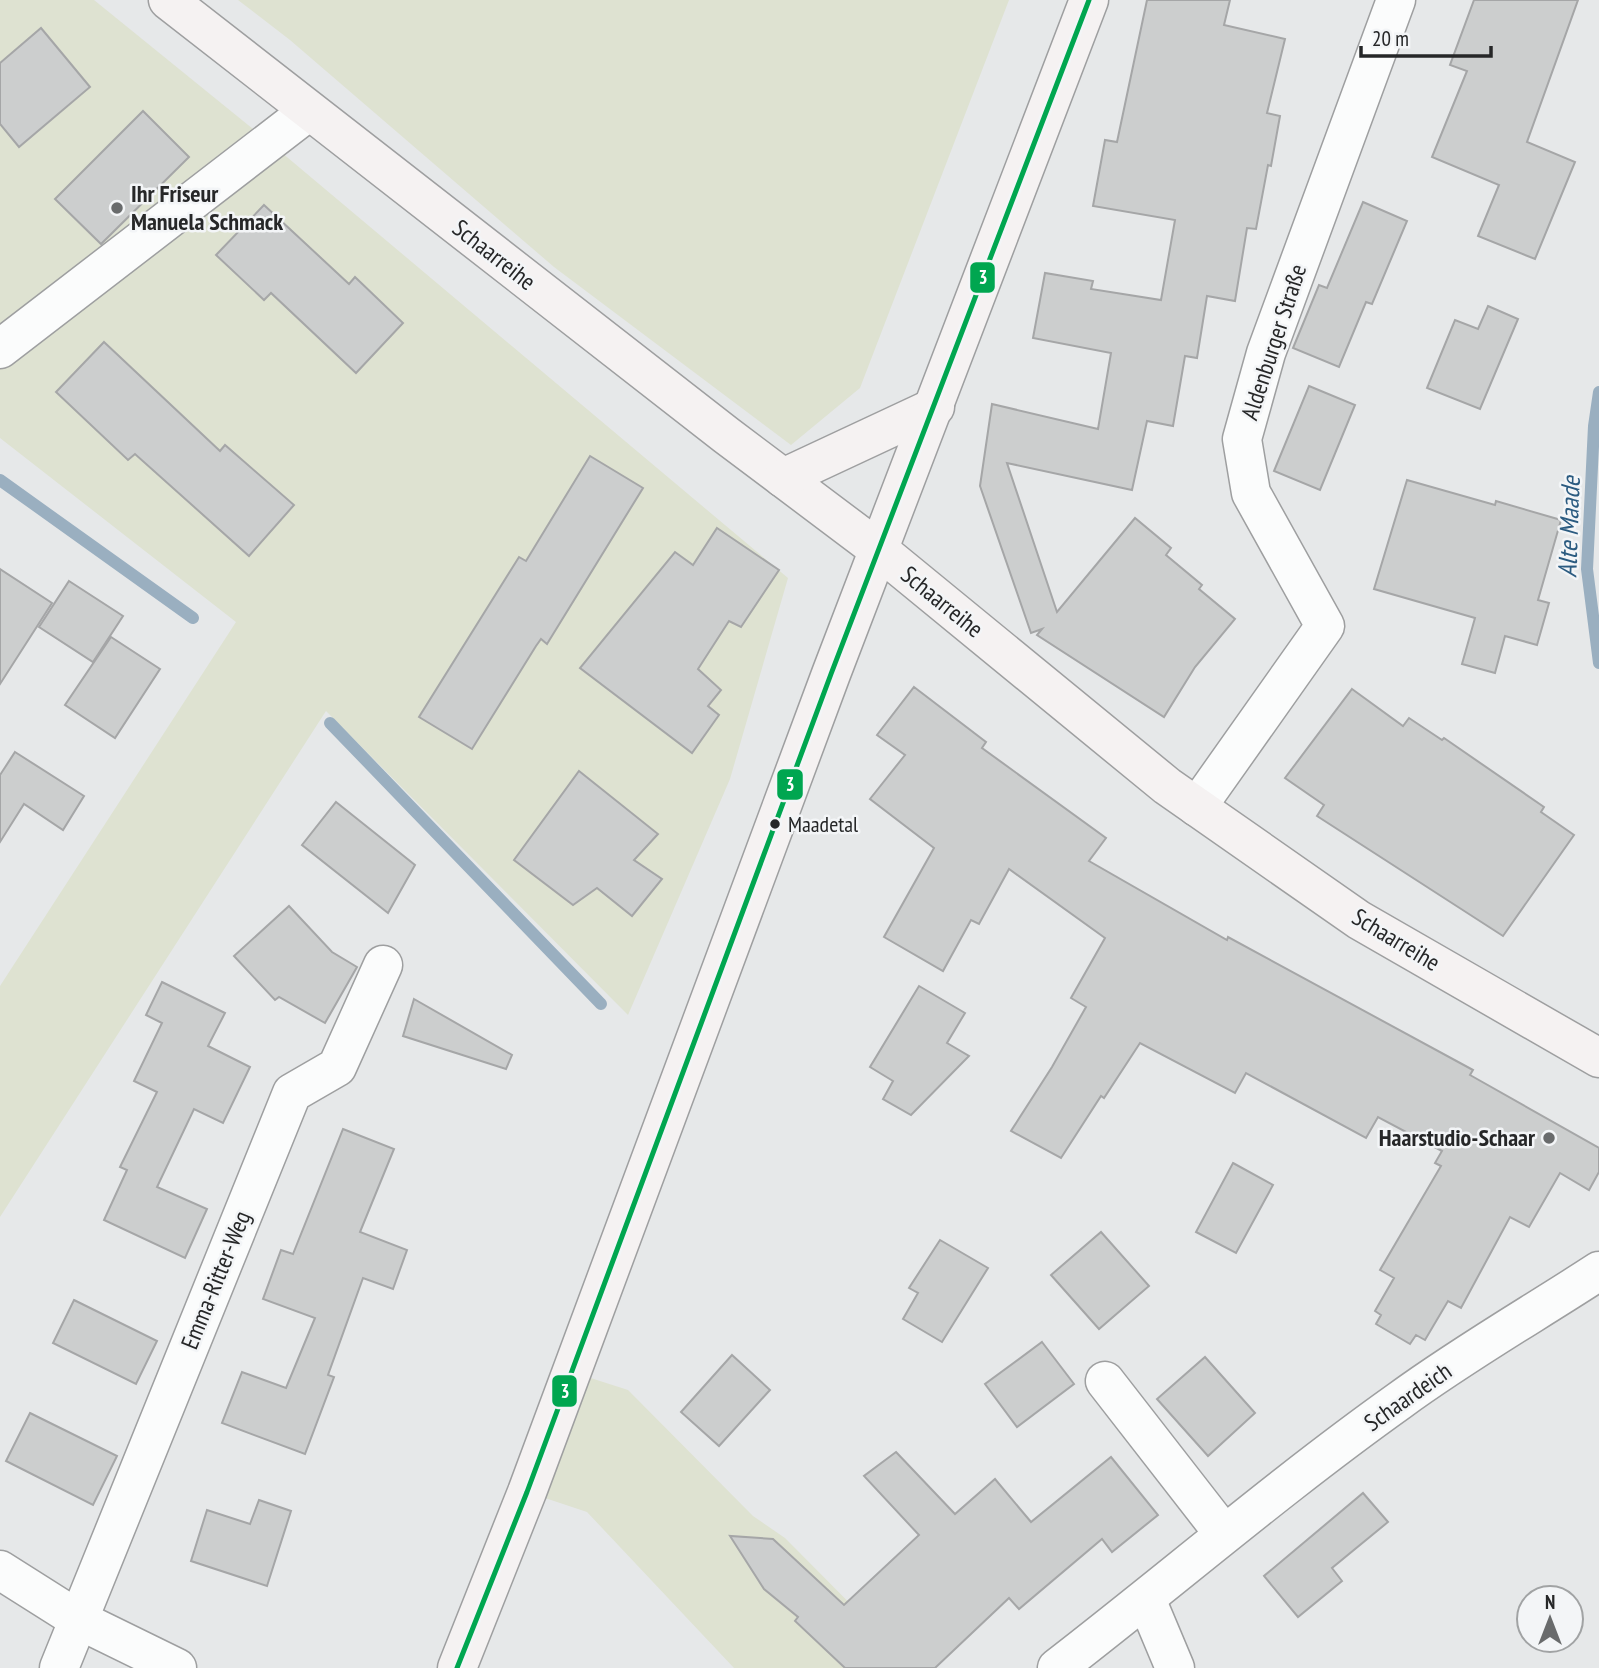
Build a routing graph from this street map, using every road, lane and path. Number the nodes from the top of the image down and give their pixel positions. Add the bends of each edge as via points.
1 (168, 0) edge
2 (1089, 0) edge
3 (1396, 0) edge
4 (309, 111) junction
5 (0, 349) edge
6 (935, 407) junction
7 (783, 478) junction
8 (879, 550) junction
9 (1196, 807) junction
10 (383, 965) dead end
11 (1599, 1058) edge
12 (1599, 1271) edge
13 (1105, 1381) dead end
14 (1224, 1534) junction
15 (0, 1570) edge
16 (1146, 1599) junction
17 (79, 1620) junction
18 (59, 1668) edge
19 (177, 1668) edge
20 (457, 1668) edge
21 (1056, 1668) edge
22 (1175, 1668) edge

1 - 4 main road, Schaarreihe
2 - 6 main road
3 - 9 street, Aldenburger Straße via 1266,354 1242,439 1251,494 1325,626
4 - 5 street
4 - 7 main road, Schaarreihe
6 - 7 main road
6 - 8 main road
7 - 8 main road, Schaarreihe
8 - 9 main road, Schaarreihe
8 - 20 main road
9 - 11 main road, Schaarreihe via 1359,920
10 - 17 street, Emma-Ritter-Weg via 337,1067 292,1093
12 - 14 street, Schaardeich via 1400,1400
13 - 14 street
14 - 16 street, Schaardeich
15 - 17 street
16 - 21 street, Schaardeich
16 - 22 street
17 - 18 street, Emma-Ritter-Weg
17 - 19 street

